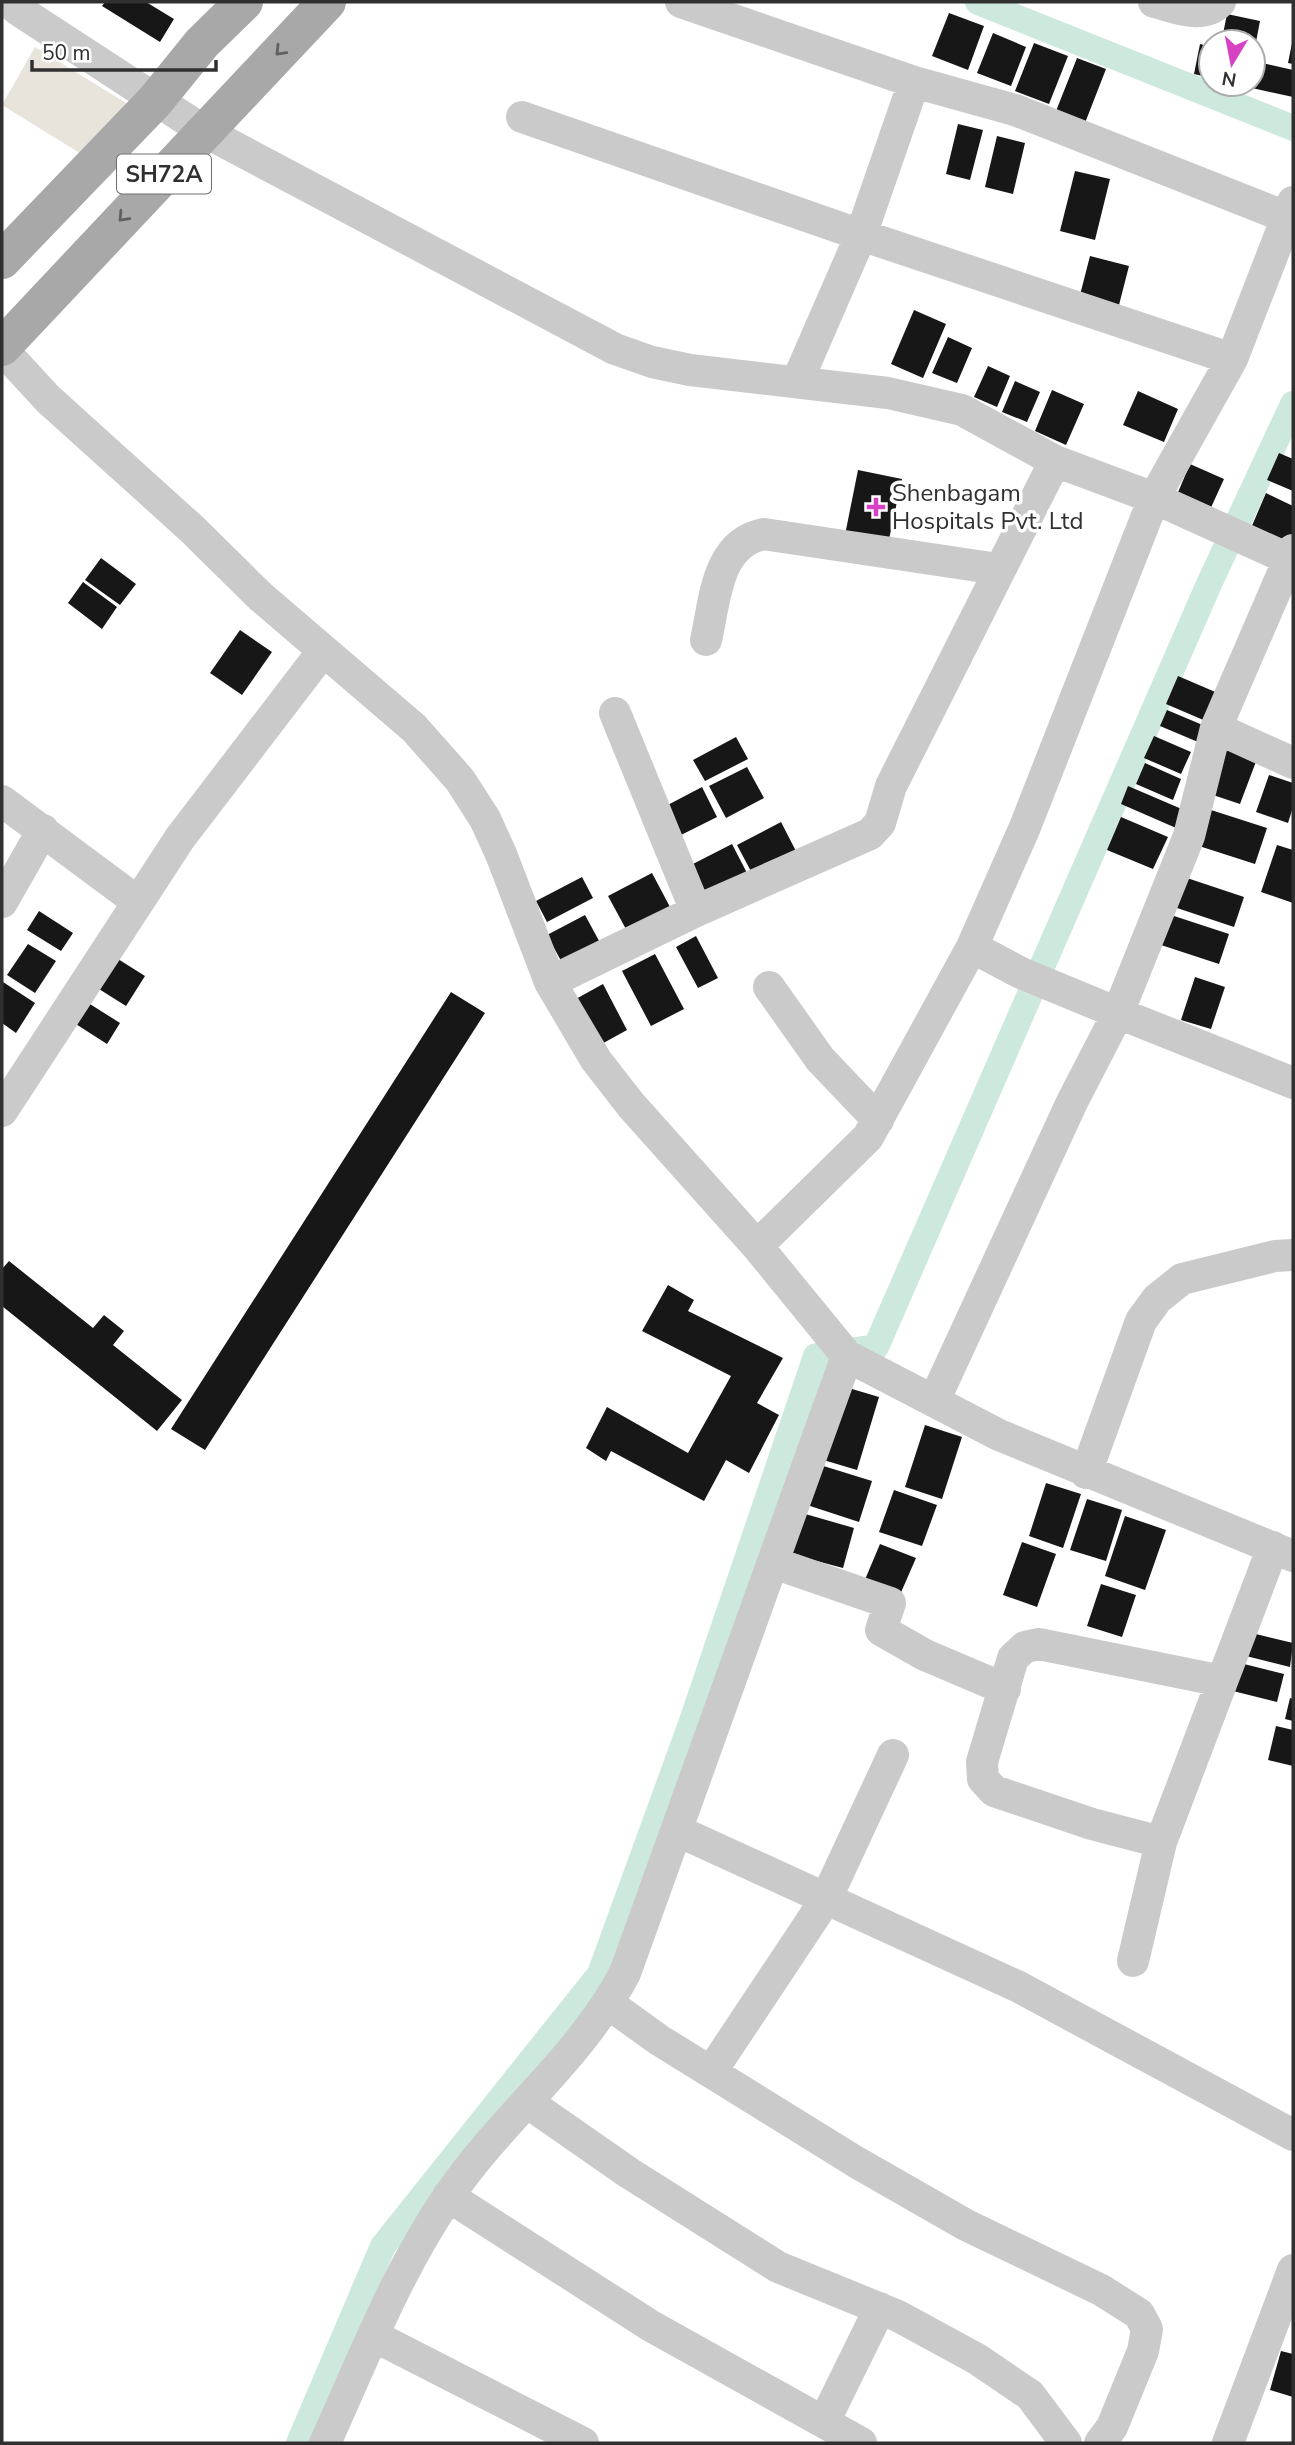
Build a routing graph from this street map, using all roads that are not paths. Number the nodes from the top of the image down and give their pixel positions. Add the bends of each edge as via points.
1 (244, 2) edge
2 (327, 2) edge
3 (681, 2) edge
4 (1154, 2) edge
5 (1220, 2) edge
6 (17, 9) dead end
7 (914, 82) junction
8 (155, 101) junction
9 (522, 117) dead end
10 (204, 131) junction
11 (1289, 210) edge
12 (861, 235) junction
13 (2, 260) edge
14 (2, 348) edge
15 (1231, 359) junction
16 (797, 382) junction
17 (1055, 461) junction
18 (1154, 498) junction
19 (1291, 557) edge
20 (998, 569) junction
21 (706, 640) dead end
22 (323, 652) junction
23 (615, 713) dead end
24 (1216, 728) junction
25 (1293, 763) edge
26 (2, 801) edge
27 (43, 830) junction
28 (2, 902) edge
29 (138, 902) junction
30 (696, 911) junction
31 (972, 947) junction
32 (550, 982) junction
33 (769, 987) dead end
34 (1118, 1013) junction
35 (1293, 1083) edge
36 (2, 1111) edge
37 (878, 1120) junction
38 (757, 1246) junction
39 (1293, 1255) edge
40 (843, 1352) junction
41 (934, 1401) junction
42 (1086, 1473) junction
43 (1283, 1552) edge
44 (774, 1563) junction
45 (1222, 1681) junction
46 (1005, 1689) junction
47 (893, 1755) dead end
48 (678, 1831) junction
49 (1161, 1842) junction
50 (826, 1899) junction
51 (1133, 1961) dead end
52 (609, 2004) junction
53 (711, 2072) junction
54 (527, 2102) junction
55 (1293, 2135) edge
56 (448, 2196) junction
57 (1293, 2270) edge
58 (880, 2308) junction
59 (374, 2336) junction
60 (1280, 2343) edge
61 (824, 2422) junction
62 (325, 2443) edge
63 (583, 2443) edge
64 (862, 2443) edge
65 (1066, 2443) edge
66 (1100, 2443) edge
67 (1228, 2443) edge

1 - 8 main road, SH72A via 202,43
2 -> 10 main road, SH72A
3 - 7 street
4 - 5 street via 1198,12
6 - 8 street
7 - 11 street via 1015,110
7 - 12 street
8 - 10 street
8 - 13 main road, SH72A
9 - 12 street
10 -> 14 main road, SH72A
10 - 16 street via 615,349 690,370
11 - 15 street
12 - 15 street
12 - 16 street
14 - 22 street via 48,399
15 - 18 street
16 - 17 street via 888,393 962,410
17 - 18 street
17 - 20 street
18 - 19 street
18 - 31 street via 1020,839
19 - 24 street
20 - 21 street via 764,534 748,537 733,549 723,568
20 - 30 street via 891,786 880,823 870,834
22 - 29 street via 180,838
22 - 32 street via 414,727 460,780 501,854
23 - 30 street
24 - 25 street
24 - 34 street via 1189,836
26 - 27 street
27 - 28 street
27 - 29 street
29 - 36 street
30 - 32 street
31 - 34 street via 1021,973
31 - 37 street
32 - 38 street via 596,1060 631,1105
33 - 37 street via 820,1059
34 - 35 street
34 - 41 street
37 - 38 street via 848,1159
38 - 40 street
39 - 42 street via 1182,1279 1157,1298 1141,1321
40 - 41 street
40 - 44 street
41 - 42 street
42 - 43 street
43 - 45 street
44 - 46 street via 890,1603 881,1630 925,1655
44 - 48 street
45 - 46 street via 1039,1644 1025,1647 1013,1658
45 - 49 street
46 - 49 street via 982,1762 983,1779 994,1791
47 - 50 street
48 - 50 street
48 - 52 street via 640,1938
49 - 51 street
50 - 53 street
50 - 55 street via 1019,1987
52 - 53 street
52 - 54 street via 579,2046
53 - 66 street via 966,2225 1101,2290 1139,2314 1147,2329 1143,2351 1112,2427
54 - 56 street via 492,2138
54 - 58 street via 778,2267
56 - 59 street via 398,2280
56 - 61 street via 651,2326
57 - 60 street
58 - 61 street
58 - 65 street via 977,2359 1030,2395
59 - 62 street
59 - 63 street
60 - 67 street
61 - 64 street

